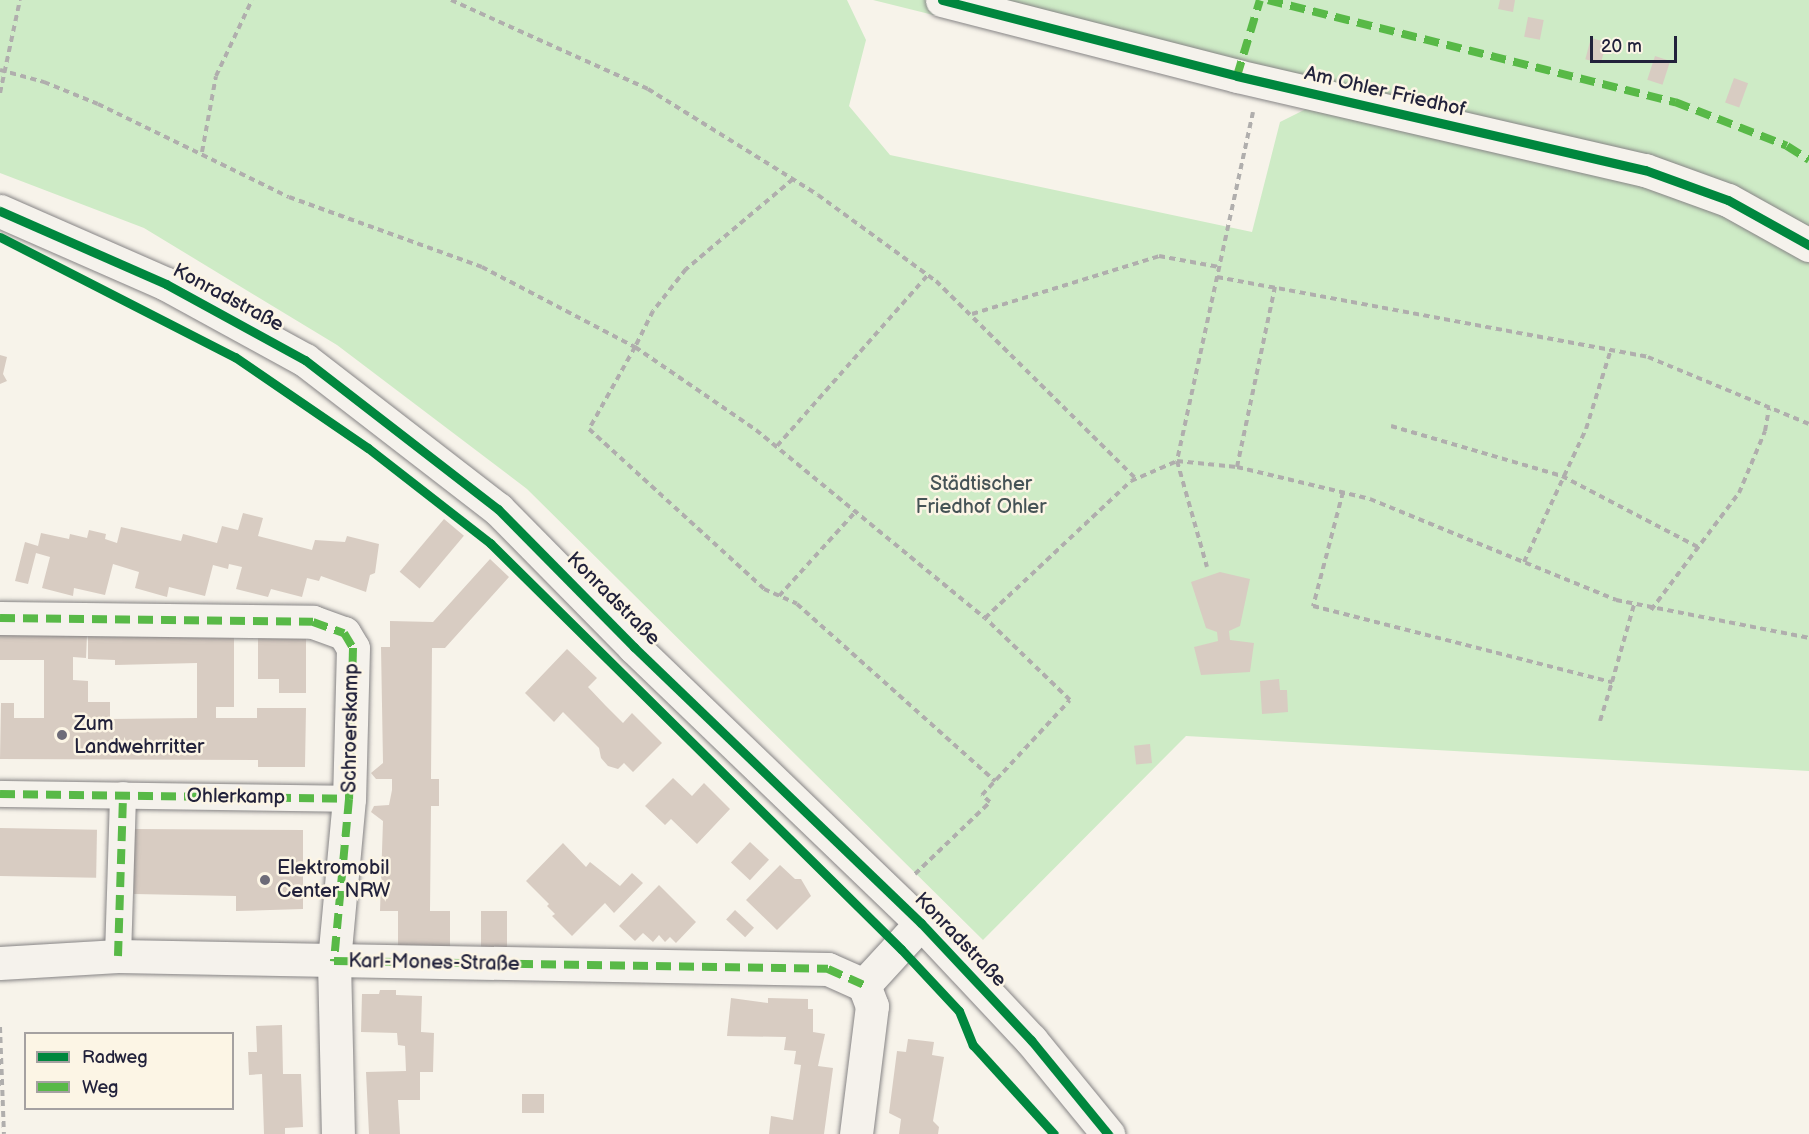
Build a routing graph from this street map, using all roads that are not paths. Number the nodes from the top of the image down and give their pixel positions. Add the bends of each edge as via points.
1 (942, 0) edge
2 (0, 211) edge
3 (1809, 245) edge
4 (0, 618) edge
5 (0, 794) edge
6 (123, 795) junction
7 (349, 800) junction
8 (921, 922) junction
9 (118, 956) junction
10 (334, 961) junction
11 (0, 963) edge
12 (864, 985) junction
13 (338, 1134) edge
14 (856, 1134) edge
15 (1108, 1134) edge

1 - 3 street, Am Ohler Friedhof via 1260,82 1646,171 1728,200
2 - 8 street, Konradstraße via 166,284 305,360 498,509 634,647
4 - 7 street, Schroerskamp via 313,622 344,633 353,648
5 - 6 street, Ohlerkamp
6 - 7 street, Ohlerkamp
6 - 9 street
7 - 10 street, Schroerskamp
8 - 12 street
8 - 15 street, Konradstraße via 1031,1040
9 - 10 street, Karl-Mones-Straße
9 - 11 street, Karl-Mones-Straße
10 - 12 street, Karl-Mones-Straße via 828,969
10 - 13 street, Schroerskamp
12 - 14 street via 872,1006

